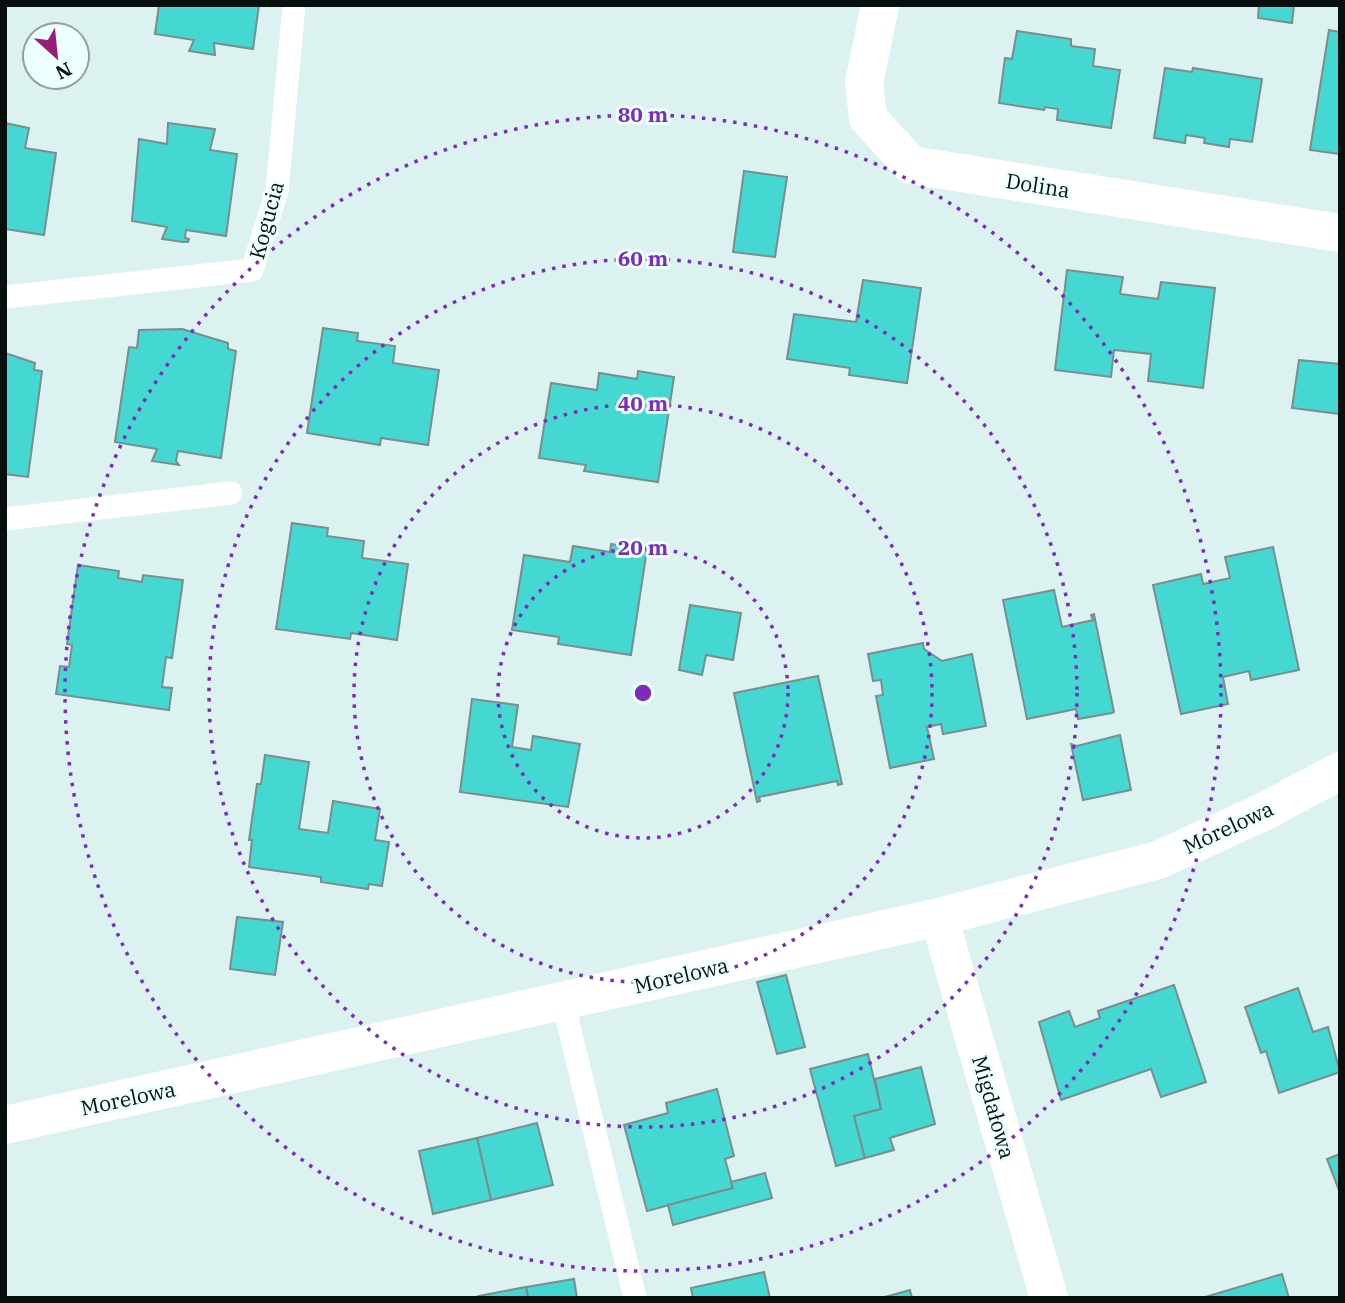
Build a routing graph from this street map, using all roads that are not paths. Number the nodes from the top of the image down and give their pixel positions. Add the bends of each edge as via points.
1 (294, 5) edge
2 (880, 5) edge
3 (1340, 233) edge
4 (5, 297) edge
5 (231, 493) dead end
6 (5, 519) edge
7 (1340, 771) edge
8 (939, 916) junction
9 (563, 1002) junction
10 (5, 1125) edge
11 (635, 1298) edge
12 (1049, 1298) edge

1 - 4 lane, Kogucia via 277,191 252,270
2 - 3 street, Dolina via 864,83 868,118 911,164
5 - 6 lane
7 - 8 street, Morelowa via 1158,860
8 - 9 street, Morelowa
8 - 12 street, Migdałowa
9 - 10 street, Morelowa
9 - 11 lane

